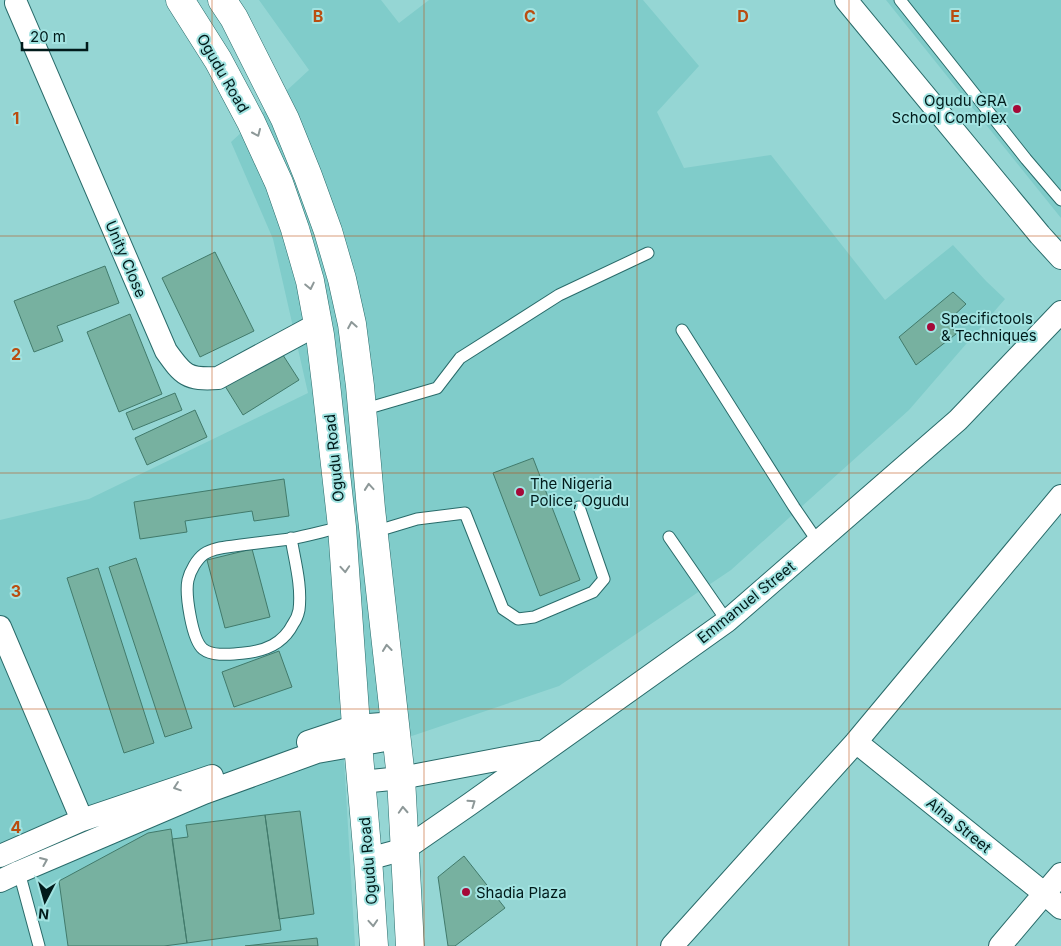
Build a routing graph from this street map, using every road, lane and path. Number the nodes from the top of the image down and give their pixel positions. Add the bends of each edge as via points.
1 (180, 0) edge
2 (222, 0) edge
3 (846, 0) edge
4 (900, 0) edge
5 (16, 3) dead end
6 (1061, 200) edge
7 (648, 253) dead end
8 (1061, 258) edge
9 (1061, 312) edge
10 (318, 324) junction
11 (682, 330) dead end
12 (362, 410) junction
13 (1061, 496) edge
14 (579, 507) dead end
15 (342, 527) junction
16 (374, 532) junction
17 (669, 537) dead end
18 (291, 538) junction
19 (818, 542) junction
20 (727, 621) junction
21 (0, 627) edge
22 (396, 730) junction
23 (357, 735) junction
24 (856, 742) junction
25 (544, 751) junction
26 (401, 778) junction
27 (361, 782) junction
28 (82, 820) junction
29 (404, 849) junction
30 (0, 856) edge
31 (368, 859) junction
32 (1061, 874) edge
33 (10, 877) edge
34 (1053, 901) edge
35 (39, 946) edge
36 (374, 946) edge
37 (410, 946) edge
38 (672, 946) edge
39 (1000, 946) edge

1 -> 10 main road, Ogudu Road via 218,60 279,183 310,281
12 -> 2 main road via 352,324 328,231 285,119
3 - 8 street
4 - 6 lane
5 - 10 street, Unity Close via 166,351 178,367 188,376 218,378
7 - 12 lane via 559,295 468,352 437,388
9 - 19 street, Emmanuel Street via 958,420
10 - 15 main road, Ogudu Road
11 - 19 lane
16 -> 12 main road
13 - 24 street
14 - 16 lane via 604,579 593,592 534,617 518,619 503,610 465,513 417,519
15 - 18 lane
15 -> 23 main road, Ogudu Road
22 -> 16 main road
17 - 20 lane
18 - 18 lane via 219,548 203,554 188,579 192,626 201,648 220,654 255,652 278,643 289,632 299,612 300,598
19 - 20 street, Emmanuel Street
20 - 25 street, Emmanuel Street
21 - 28 street
22 - 23 street
22 - 26 main road
23 - 27 main road, Ogudu Road
23 -> 28 street
33 -> 23 street via 204,793
24 - 34 street, Aina Street
24 - 38 street
25 - 26 street
29 -> 25 street, Emmanuel Street
26 - 27 street
29 -> 26 main road
27 - 31 main road, Ogudu Road
28 - 30 street
29 - 31 street, Emmanuel Street
29 - 37 main road
31 -> 36 main road, Ogudu Road
32 - 34 street
33 - 35 lane
34 - 39 street

